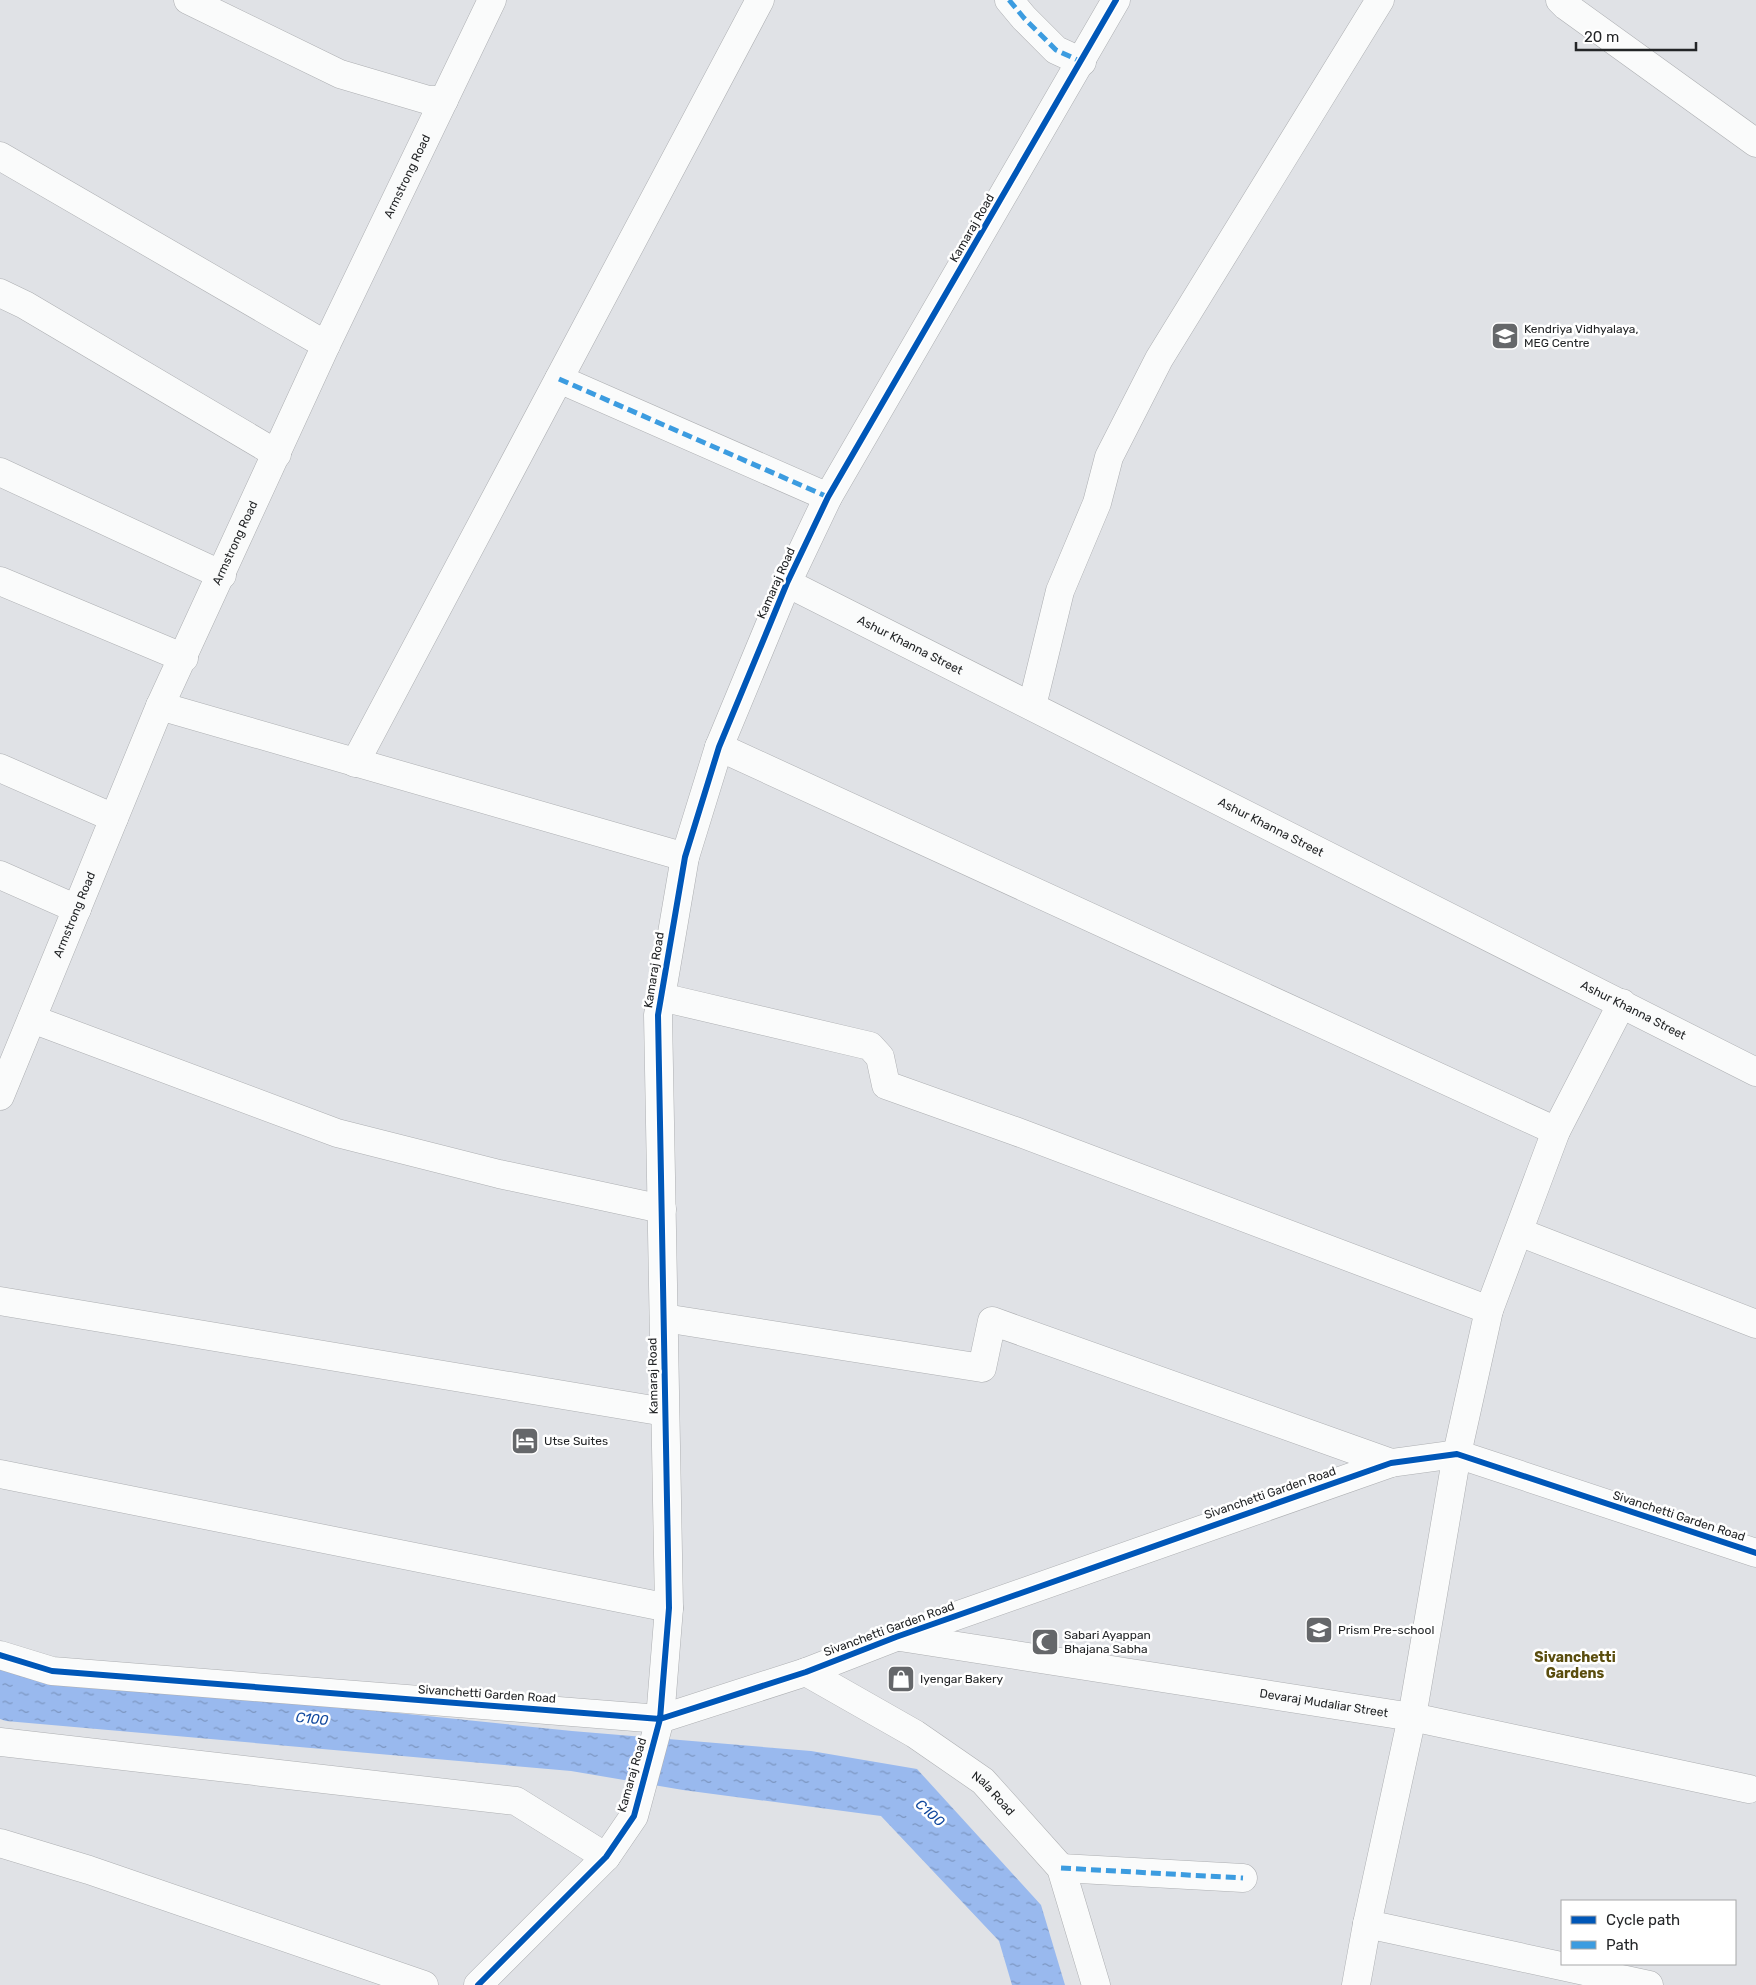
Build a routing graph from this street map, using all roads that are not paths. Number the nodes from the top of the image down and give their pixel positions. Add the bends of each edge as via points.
1 (188, 0) edge
2 (492, 0) edge
3 (760, 0) edge
4 (1009, 0) edge
5 (1116, 0) edge
6 (1380, 0) edge
7 (1560, 0) edge
8 (1082, 62) junction
9 (444, 100) junction
10 (1756, 143) edge
11 (0, 156) edge
12 (0, 293) edge
13 (326, 346) junction
14 (559, 379) junction
15 (277, 454) junction
16 (0, 472) edge
17 (828, 497) junction
18 (222, 575) junction
19 (0, 581) edge
20 (787, 582) junction
21 (184, 658) junction
22 (160, 706) junction
23 (1032, 706) junction
24 (719, 747) junction
25 (355, 763) junction
26 (0, 768) edge
27 (114, 818) junction
28 (685, 857) junction
29 (0, 875) edge
30 (77, 909) junction
31 (660, 997) junction
32 (1622, 1003) junction
33 (32, 1019) junction
34 (1756, 1072) edge
35 (0, 1096) edge
36 (1556, 1131) junction
37 (662, 1209) junction
38 (1519, 1232) junction
39 (0, 1301) edge
40 (1489, 1310) junction
41 (664, 1318) junction
42 (1756, 1324) edge
43 (665, 1412) junction
44 (1457, 1454) junction
45 (1391, 1463) junction
46 (0, 1474) edge
47 (1756, 1553) edge
48 (669, 1608) junction
49 (896, 1637) junction
50 (0, 1654) edge
51 (806, 1672) junction
52 (1412, 1717) junction
53 (660, 1719) junction
54 (0, 1742) edge
55 (1749, 1789) dead end
56 (0, 1843) edge
57 (606, 1857) junction
58 (1061, 1868) junction
59 (1243, 1878) dead end
60 (1366, 1924) junction
61 (424, 1985) edge
62 (478, 1985) edge
63 (1096, 1985) edge
64 (1356, 1985) edge
65 (1649, 1985) edge

1 - 9 street via 340,74 428,100
2 - 9 street, Armstrong Road
3 - 14 street
4 - 8 street via 1056,50
5 - 8 street, Kamaraj Road
6 - 23 street via 1160,359 1109,457 1097,503 1060,591
7 - 10 street
8 - 17 street, Kamaraj Road
9 - 13 street, Armstrong Road
11 - 13 street
12 - 15 street
13 - 15 street, Armstrong Road
14 - 17 street
14 - 25 street
15 - 18 street, Armstrong Road
16 - 18 street
17 - 20 street, Kamaraj Road
18 - 21 street, Armstrong Road
19 - 21 street
20 - 23 street, Ashur Khanna Street
20 - 24 street, Kamaraj Road
21 - 22 street, Armstrong Road
22 - 25 street
22 - 27 street, Armstrong Road
23 - 32 street, Ashur Khanna Street
24 - 28 street, Kamaraj Road
24 - 36 street
25 - 28 street
26 - 27 street
27 - 30 street, Armstrong Road
28 - 31 street, Kamaraj Road
29 - 30 street
30 - 33 street, Armstrong Road
31 - 37 street, Kamaraj Road
31 - 40 street via 870,1046 880,1057 886,1085
32 - 34 street, Ashur Khanna Street
32 - 36 street
33 - 35 street, Armstrong Road
33 - 37 street via 337,1133 499,1174
36 - 38 street
37 - 41 street, Kamaraj Road
38 - 40 street
38 - 42 street
39 - 43 street
40 - 44 street
41 - 43 street, Kamaraj Road
41 - 45 street via 982,1368 992,1321
43 - 48 street, Kamaraj Road
44 - 45 street, Sivanchetti Garden Road
44 - 47 street, Sivanchetti Garden Road
44 - 52 street
45 - 49 street, Sivanchetti Garden Road
46 - 48 street
48 - 53 street, Kamaraj Road
49 - 51 street, Sivanchetti Garden Road
49 - 52 street, Devaraj Mudaliar Street
50 - 53 street, Sivanchetti Garden Road via 52,1671
51 - 53 street, Sivanchetti Garden Road
51 - 58 street, Nala Road via 915,1734 983,1780
52 - 55 street, Devaraj Mudaliar Street
52 - 60 street
53 - 57 street, Kamaraj Road via 634,1816
54 - 57 street via 516,1801
56 - 61 street via 89,1870
57 - 62 street, Kamaraj Road
58 - 59 street
58 - 63 street, Nala Road
60 - 64 street
60 - 65 street

